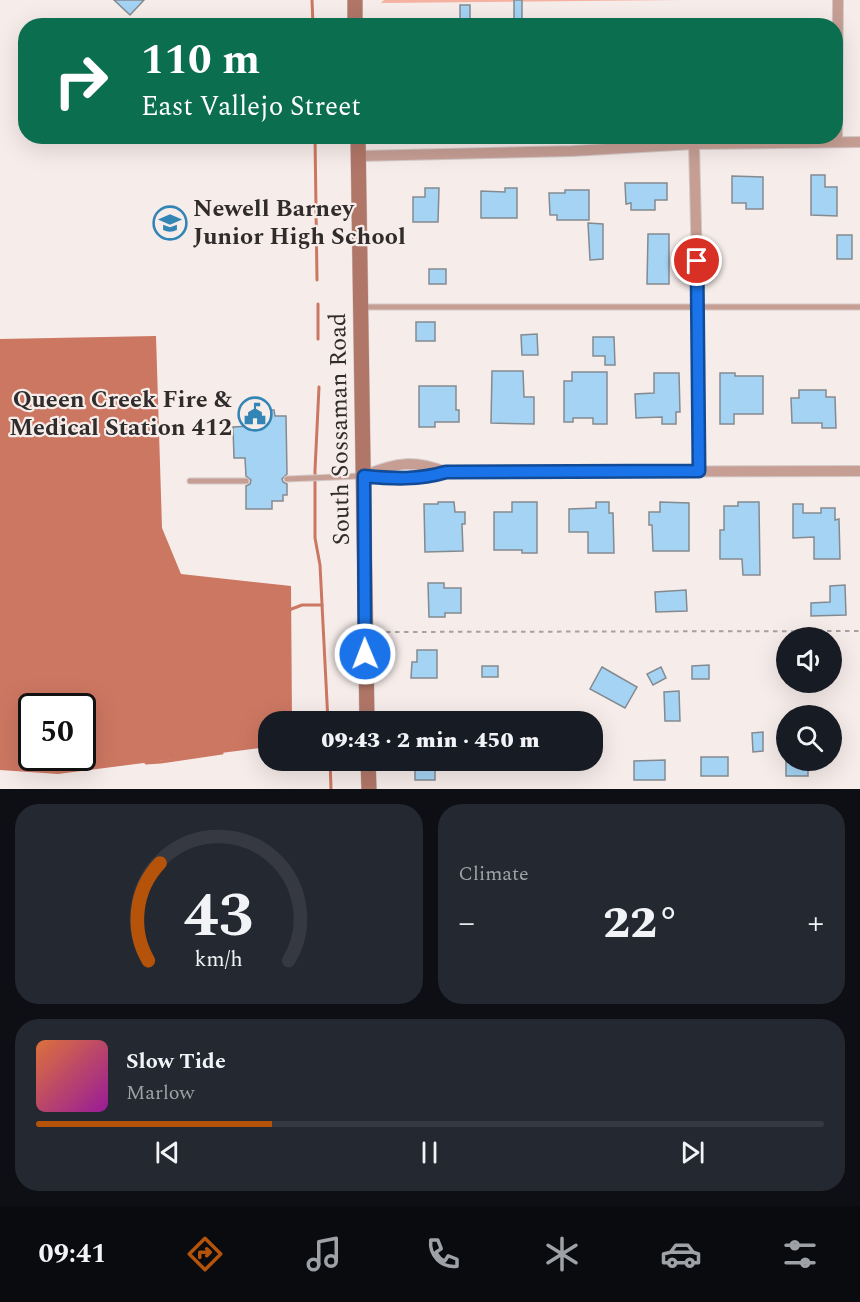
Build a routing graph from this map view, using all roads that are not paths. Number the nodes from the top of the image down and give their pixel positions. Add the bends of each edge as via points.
1 (355, 0) edge
2 (838, 0) edge
3 (355, 18) edge
4 (838, 18) edge
5 (843, 142) edge
6 (860, 142) edge
7 (358, 144) edge
8 (694, 144) joint
9 (359, 156) junction
10 (361, 307) junction
11 (698, 307) junction
12 (860, 307) edge
13 (699, 471) junction
14 (860, 471) edge
15 (364, 476) junction
16 (287, 479) dead end
17 (190, 481) dead end
18 (246, 481) dead end
19 (367, 711) edge
20 (368, 771) edge
21 (369, 789) edge

1 - 3 main road
2 - 4 street
5 - 6 street
7 - 9 main road, South Sossaman Road
8 - 9 street
8 - 11 street
9 - 10 main road, South Sossaman Road
10 - 11 lane
10 - 15 main road, South Sossaman Road
11 - 12 lane
11 - 13 lane
13 - 14 street
13 - 15 street via 446,472 426,465 390,465
15 - 16 lane
15 - 19 main road, South Sossaman Road
17 - 18 lane
20 - 21 main road

